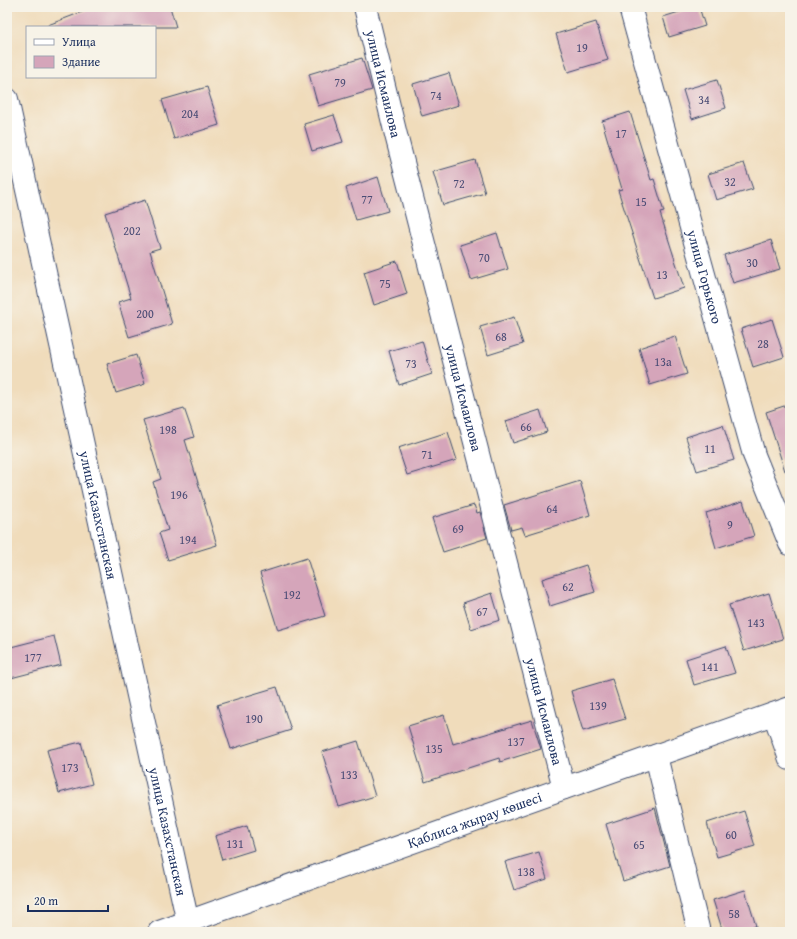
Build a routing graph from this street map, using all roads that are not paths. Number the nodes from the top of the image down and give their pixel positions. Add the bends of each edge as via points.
1 (366, 7) edge
2 (630, 7) edge
3 (7, 99) edge
4 (790, 544) edge
5 (782, 711) edge
6 (656, 756) junction
7 (790, 758) edge
8 (564, 788) junction
9 (189, 927) edge
10 (159, 932) edge
11 (699, 932) edge

1 - 8 street, улица Исмаилова via 396,135
2 - 4 street, улица Горького via 754,455
3 - 9 street, улица Казахстанская
5 - 6 street, Қаблиса жырау көшесі
5 - 7 street
6 - 8 street, Қаблиса жырау көшесі
6 - 11 street
8 - 9 street, Қаблиса жырау көшесі
9 - 10 street, Қаблиса жырау көшесі

